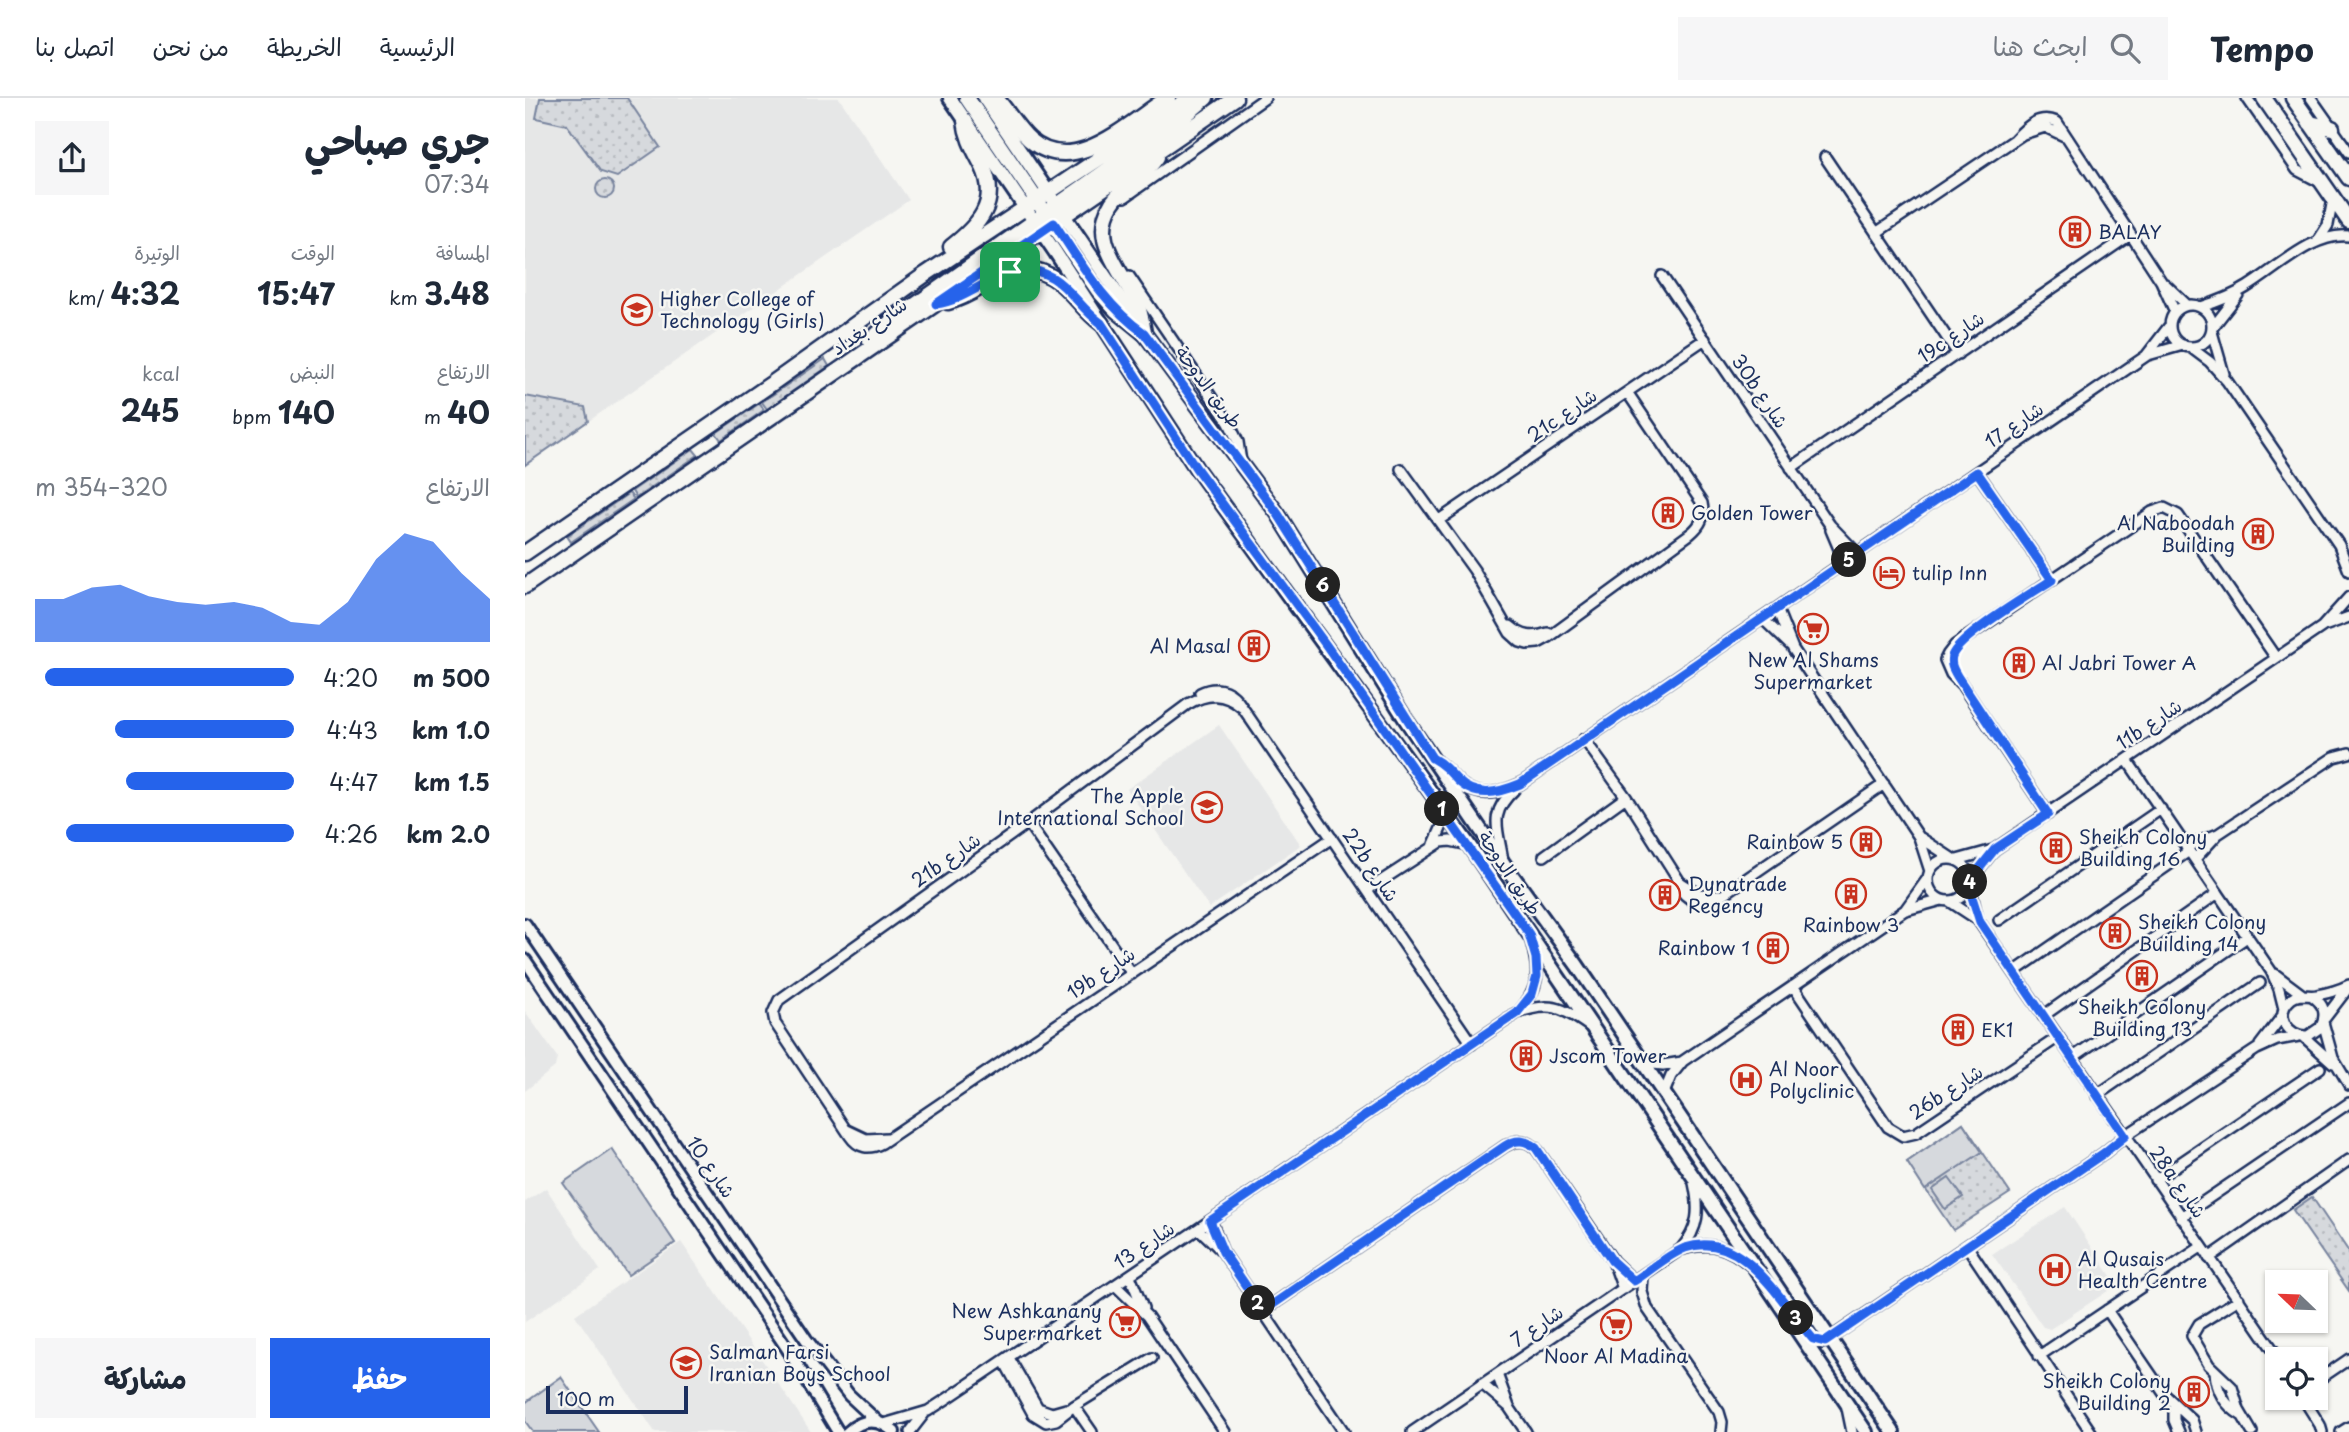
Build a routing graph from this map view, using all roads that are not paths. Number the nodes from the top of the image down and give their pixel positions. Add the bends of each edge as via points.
1 (950, 98) edge
2 (967, 98) edge
3 (984, 98) edge
4 (996, 98) edge
5 (1168, 98) edge
6 (1190, 98) edge
7 (1206, 98) edge
8 (1235, 98) edge
9 (1265, 98) edge
10 (2247, 98) edge
11 (2264, 98) edge
12 (2293, 98) edge
13 (2311, 98) edge
14 (965, 121) junction
15 (2310, 123) junction
16 (2332, 128) junction
17 (1161, 150) junction
18 (2349, 152) edge
19 (1825, 157) dead end
20 (2349, 178) edge
21 (2322, 183) junction
22 (2333, 199) junction
23 (1045, 212) junction
24 (2349, 221) edge
25 (1876, 233) junction
26 (2130, 235) junction
27 (2349, 236) edge
28 (2319, 239) junction
29 (926, 274) junction
30 (1662, 276) dead end
31 (2161, 281) junction
32 (2244, 289) junction
33 (936, 304) junction
34 (2187, 305) junction
35 (2201, 307) junction
36 (2175, 312) junction
37 (1101, 323) junction
38 (2170, 326) junction
39 (2212, 329) junction
40 (1144, 333) junction
41 (1705, 340) junction
42 (2187, 346) junction
43 (1958, 354) junction
44 (2146, 356) junction
45 (853, 361) junction
46 (2227, 382) junction
47 (1627, 392) junction
48 (1241, 462) junction
49 (1401, 468) dead end
50 (1791, 468) junction
51 (1977, 472) junction
52 (1439, 520) junction
53 (1830, 525) junction
54 (2339, 545) junction
55 (525, 553) edge
56 (1858, 554) junction
57 (2349, 555) edge
58 (1845, 563) junction
59 (2349, 571) edge
60 (2052, 580) junction
61 (525, 586) edge
62 (2349, 597) edge
63 (1777, 609) junction
64 (2349, 617) edge
65 (1763, 619) junction
66 (2322, 627) junction
67 (1793, 649) junction
68 (2276, 658) junction
69 (1241, 707) joint
70 (1584, 739) junction
71 (2349, 756) edge
72 (1432, 758) junction
73 (2127, 760) junction
74 (1520, 784) junction
75 (1884, 784) junction
76 (1626, 797) junction
77 (2161, 809) junction
78 (2048, 814) junction
79 (1447, 815) junction
80 (1028, 823) junction
81 (2218, 834) junction
82 (1919, 837) junction
83 (1332, 838) junction
84 (1469, 845) junction
85 (1433, 846) junction
86 (1995, 849) junction
87 (2190, 852) junction
88 (1544, 856) dead end
89 (1955, 860) junction
90 (1504, 864) junction
91 (1929, 875) junction
92 (1970, 883) junction
93 (1367, 890) junction
94 (2218, 893) junction
95 (1945, 900) junction
96 (1905, 910) junction
97 (1978, 920) junction
98 (1999, 920) dead end
99 (525, 924) edge
100 (1529, 934) junction
101 (2247, 937) junction
102 (525, 960) edge
103 (2271, 971) junction
104 (2014, 972) junction
105 (1132, 974) junction
106 (2260, 983) dead end
107 (1793, 986) junction
108 (2349, 986) edge
109 (2308, 995) junction
110 (2283, 1012) junction
111 (1517, 1013) junction
112 (2043, 1016) junction
113 (2324, 1021) junction
114 (1590, 1027) junction
115 (2301, 1036) junction
116 (2057, 1038) junction
117 (1472, 1044) junction
118 (2257, 1049) junction
119 (2071, 1059) junction
120 (1683, 1061) junction
121 (1643, 1063) junction
122 (2320, 1068) dead end
123 (2339, 1069) junction
124 (2349, 1085) edge
125 (1664, 1093) junction
126 (2097, 1095) junction
127 (2349, 1103) edge
128 (846, 1129) joint
129 (2128, 1140) junction
130 (2349, 1160) edge
131 (1693, 1177) junction
132 (2155, 1180) junction
133 (2181, 1217) junction
134 (1210, 1221) junction
135 (1199, 1229) junction
136 (1966, 1246) junction
137 (2201, 1247) junction
138 (1681, 1250) junction
139 (1223, 1252) junction
140 (2209, 1258) junction
141 (1612, 1261) junction
142 (1761, 1274) junction
143 (1130, 1276) junction
144 (1639, 1278) junction
145 (1115, 1286) junction
146 (1623, 1289) junction
147 (2238, 1298) junction
148 (2107, 1310) junction
149 (1263, 1311) junction
150 (1147, 1316) junction
151 (1829, 1339) junction
152 (2271, 1347) edge
153 (2039, 1356) junction
154 (1152, 1358) dead end
155 (1007, 1359) junction
156 (2349, 1359) edge
157 (2328, 1373) edge
158 (1497, 1374) junction
159 (1482, 1384) junction
160 (1846, 1403) junction
161 (2174, 1405) junction
162 (1074, 1406) junction
163 (1509, 1407) junction
164 (928, 1410) junction
165 (2310, 1410) edge
166 (881, 1423) junction
167 (2349, 1427) edge
168 (2321, 1429) edge
169 (838, 1432) edge
170 (848, 1432) edge
171 (894, 1432) edge
172 (910, 1432) edge
173 (1092, 1432) edge
174 (1225, 1432) edge
175 (1344, 1432) edge
176 (1412, 1432) edge
177 (1526, 1432) edge
178 (1721, 1432) edge
179 (1852, 1432) edge
180 (1866, 1432) edge
181 (1893, 1432) edge
182 (2091, 1432) edge
183 (2179, 1432) edge
184 (2196, 1432) edge
185 (2252, 1432) edge
186 (2329, 1432) edge
187 (2341, 1432) edge

1 - 14 main road, طريق الدوحة
2 - 23 main road
3 - 23 main road, طريق الدوحة
4 - 5 main road via 1030,140 1044,149 1069,154 1098,145
6 - 23 main road, شارع بغداد
7 - 23 main road
8 - 17 main road, شارع بغداد
9 - 48 street via 1131,192 1116,209 1111,229 1121,264 1233,429
10 - 21 street via 2297,170
11 - 21 main road
12 - 15 main road
13 - 16 street
14 - 23 main road, طريق الدوحة
14 - 29 main road via 986,176 986,207 972,231 942,254
15 - 16 main road
15 - 20 main road
16 - 18 street
17 - 23 main road, شارع بغداد
17 - 40 main road via 1114,201 1104,222 1107,249 1136,301
19 - 25 street
21 - 22 main road
22 - 24 main road
22 - 28 street via 2328,225
23 - 29 main road, شارع بغداد
23 - 33 main road, شارع بغداد
23 - 37 main road, طريق الدوحة
23 - 40 main road via 1107,300
23 - 45 main road via 887,325
25 - 26 street via 2045,118 2057,122
25 - 43 street
26 - 31 street
26 - 43 street, 19c شارع
27 - 28 street
28 - 32 street
29 - 55 main road, شارع بغداد
30 - 41 street, 30b شارع
31 - 34 street
31 - 36 street
32 - 35 street
32 - 39 street
33 - 37 main road via 964,297 1010,272 1035,271 1062,284
33 - 45 main road, شارع بغداد
34 - 35 street
34 - 36 street
35 - 39 street via 2211,319
36 - 38 street
37 - 79 main road, طريق الدوحة via 1196,468
38 - 42 street via 2174,338
38 - 44 street, شارع 17
39 - 42 street via 2203,343
39 - 46 street
40 - 48 main road, طريق الدوحة
41 - 47 street, 21c شارع
41 - 50 street, 30b شارع
42 - 44 street, شارع 17
42 - 46 street
43 - 50 street, 19c شارع
44 - 51 street, شارع 17
45 - 61 main road, شارع بغداد
46 - 54 street
47 - 52 street, 21c شارع
47 - 52 street via 1702,503 1703,517 1690,534 1563,626 1531,636 1519,633 1501,618 1486,587
48 - 72 main road, طريق الدوحة via 1301,548
49 - 52 street
50 - 53 street, 30b شارع
51 - 56 street, شارع 17
51 - 60 street
53 - 56 street, 30b شارع
53 - 58 street, 30b شارع
54 - 57 street
54 - 59 street
56 - 58 street, شارع 17
58 - 63 street, شارع 17
60 - 68 street via 2147,516 2165,513 2186,527
60 - 78 street via 1963,640 1945,660
62 - 66 street, 11b شارع
63 - 65 street, شارع 17
63 - 67 street
64 - 66 street, 11b شارع
65 - 67 street
65 - 70 street, شارع 17
66 - 68 street, 11b شارع
67 - 75 street
68 - 73 street, 11b شارع
69 - 80 street, 21b شارع via 1234,696 1216,689 1204,691
69 - 83 street, 22b شارع
70 - 74 street, شارع 17
70 - 76 street
71 - 81 street via 2328,761
72 - 74 street, شارع 17 via 1476,792 1500,792
72 - 90 main road, طريق الدوحة
73 - 77 street
73 - 78 street, 11b شارع
74 - 90 street, شارع 17 via 1504,800 1497,816
75 - 76 street via 1709,902 1695,902 1684,895
75 - 82 street
76 - 88 street
77 - 87 street
77 - 98 street
78 - 86 street, 11b شارع
79 - 84 main road, طريق الدوحة
79 - 85 street
80 - 105 street
80 - 128 street, 21b شارع via 791,993 779,1012 779,1027
81 - 87 street
81 - 87 street
82 - 89 street
82 - 91 street
83 - 93 street, 22b شارع
83 - 105 street, 19b شارع
84 - 85 street via 1450,841
84 - 100 main road, طريق الدوحة
85 - 93 street
86 - 89 street, 11b شارع
86 - 92 street, 11b شارع
87 - 94 street
87 - 104 street
89 - 91 street via 1939,861
89 - 92 street via 1969,871
90 - 121 main road, طريق الدوحة
91 - 95 street via 1931,891
91 - 96 street
92 - 95 street via 1962,897
92 - 97 street, 28a شارع
93 - 117 street, 22b شارع
94 - 101 street
94 - 112 street
95 - 96 street
95 - 97 street, 28a شارع
96 - 107 street
97 - 104 street, 28a شارع
99 - 166 street, شارع 10 via 806,1339 849,1395
100 - 111 street, شارع 13 via 1537,976 1532,994
100 - 114 main road, طريق الدوحة
101 - 103 street
101 - 119 street
102 - 169 street, شارع 10 via 787,1348
103 - 109 street
103 - 110 street
104 - 112 street, 28a شارع
105 - 128 street, 19b شارع via 890,1138 866,1139
106 - 126 street
107 - 116 street, 26b شارع via 1877,1113 1892,1131 1903,1136 1916,1133
107 - 120 street
108 - 109 street
108 - 113 street
109 - 110 street via 2288,1002
109 - 113 street via 2322,1006
110 - 115 street via 2287,1028
110 - 118 street
111 - 114 street, شارع 13 via 1552,1006
111 - 117 street, شارع 13
112 - 116 street, 28a شارع
113 - 115 street via 2318,1031
113 - 123 street
114 - 131 main road, طريق الدوحة
115 - 118 street
115 - 123 street
116 - 119 street, 28a شارع
117 - 134 street, شارع 13
118 - 129 street
119 - 126 street, 28a شارع
120 - 121 street
120 - 125 street
121 - 125 main road, طريق الدوحة
122 - 132 street
123 - 124 street
125 - 151 main road, طريق الدوحة
126 - 129 street, 28a شارع
127 - 133 street
129 - 132 street, 28a شارع
129 - 136 street
130 - 140 street
131 - 138 street, شارع 7 via 1697,1222
131 - 142 main road, طريق الدوحة
132 - 133 street, 28a شارع
133 - 137 street, 28a شارع
134 - 135 street, شارع 13
134 - 139 street
135 - 139 street
135 - 143 street, شارع 13
136 - 151 street
136 - 153 street
137 - 140 street, 28a شارع
137 - 148 street
138 - 142 street, شارع 7 via 1703,1244 1724,1247
138 - 144 street, شارع 7
139 - 149 street
140 - 147 street, 28a شارع
141 - 144 street
141 - 146 street
141 - 149 street via 1538,1151 1524,1141 1514,1141
142 - 151 main road via 1813,1339
142 - 160 main road, طريق الدوحة
143 - 145 street, شارع 13
143 - 150 street
144 - 146 street, شارع 7
144 - 178 street via 1647,1308 1719,1412
145 - 150 street
145 - 155 street, شارع 13
146 - 158 street, شارع 7
147 - 152 street, 28a شارع
147 - 185 street via 2199,1324 2193,1340 2232,1387
148 - 153 street
148 - 161 street
149 - 175 street
150 - 174 street
151 - 181 main road, طريق الدوحة
153 - 182 street
154 - 162 street
155 - 162 street via 1029,1408 1041,1421 1056,1420
155 - 164 street, شارع 13
156 - 157 street
158 - 159 street, شارع 7
158 - 163 street
159 - 163 street
159 - 176 street, شارع 7
160 - 179 street
160 - 180 main road, طريق الدوحة
161 - 183 street
161 - 184 street via 2192,1420
162 - 173 street
163 - 177 street
164 - 166 street, شارع 13
164 - 172 street, شارع 13
165 - 168 street
166 - 170 street via 859,1423
166 - 171 street, شارع 10
167 - 187 street
168 - 186 street

